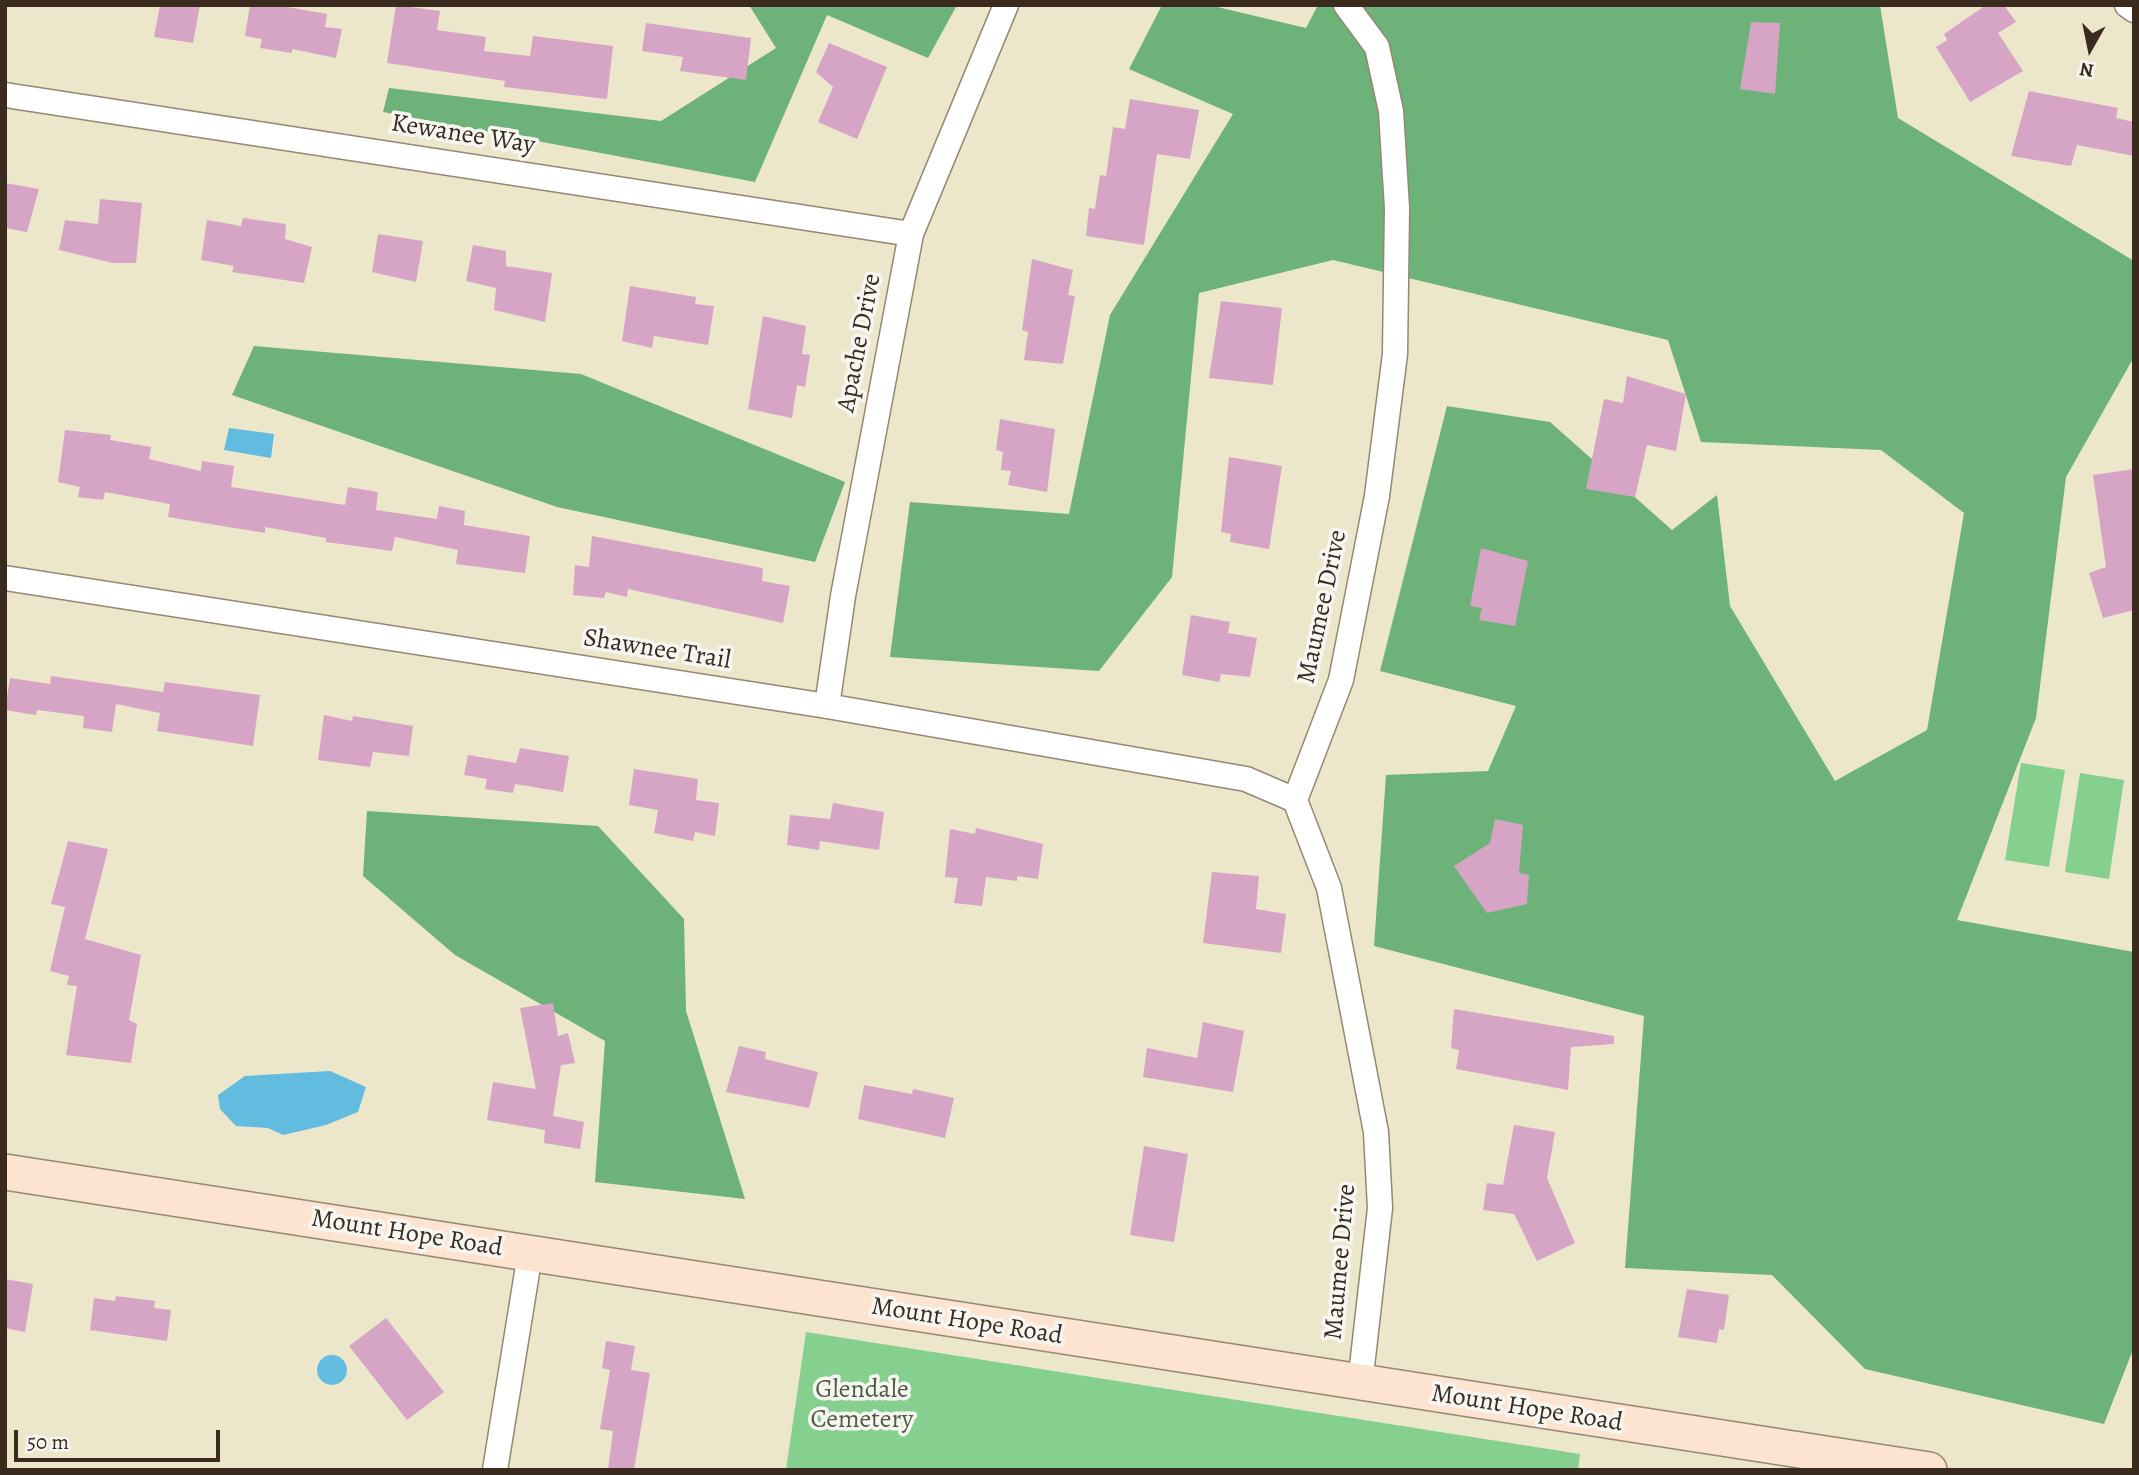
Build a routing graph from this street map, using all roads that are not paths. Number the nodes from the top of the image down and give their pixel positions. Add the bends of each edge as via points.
1 (1006, 5) edge
2 (1346, 5) edge
3 (2127, 5) edge
4 (2134, 10) edge
5 (5, 94) edge
6 (911, 234) junction
7 (5, 578) edge
8 (827, 706) junction
9 (1295, 800) junction
10 (5, 1172) edge
11 (530, 1254) junction
12 (1360, 1384) junction
13 (495, 1470) edge
14 (1929, 1470) edge

1 - 6 street, Apache Drive
2 - 9 street, Maumee Drive via 1377,47 1391,111 1397,208 1395,354 1377,496 1341,680
3 - 4 street
5 - 6 street, Kewanee Way
6 - 8 street, Apache Drive via 843,596
7 - 8 street, Shawnee Trail
8 - 9 street, Shawnee Trail via 1246,779
9 - 12 street, Maumee Drive via 1329,888 1376,1132 1380,1208
10 - 11 street, Mount Hope Road
11 - 12 street, Mount Hope Road
11 - 13 street
12 - 14 street, Mount Hope Road

